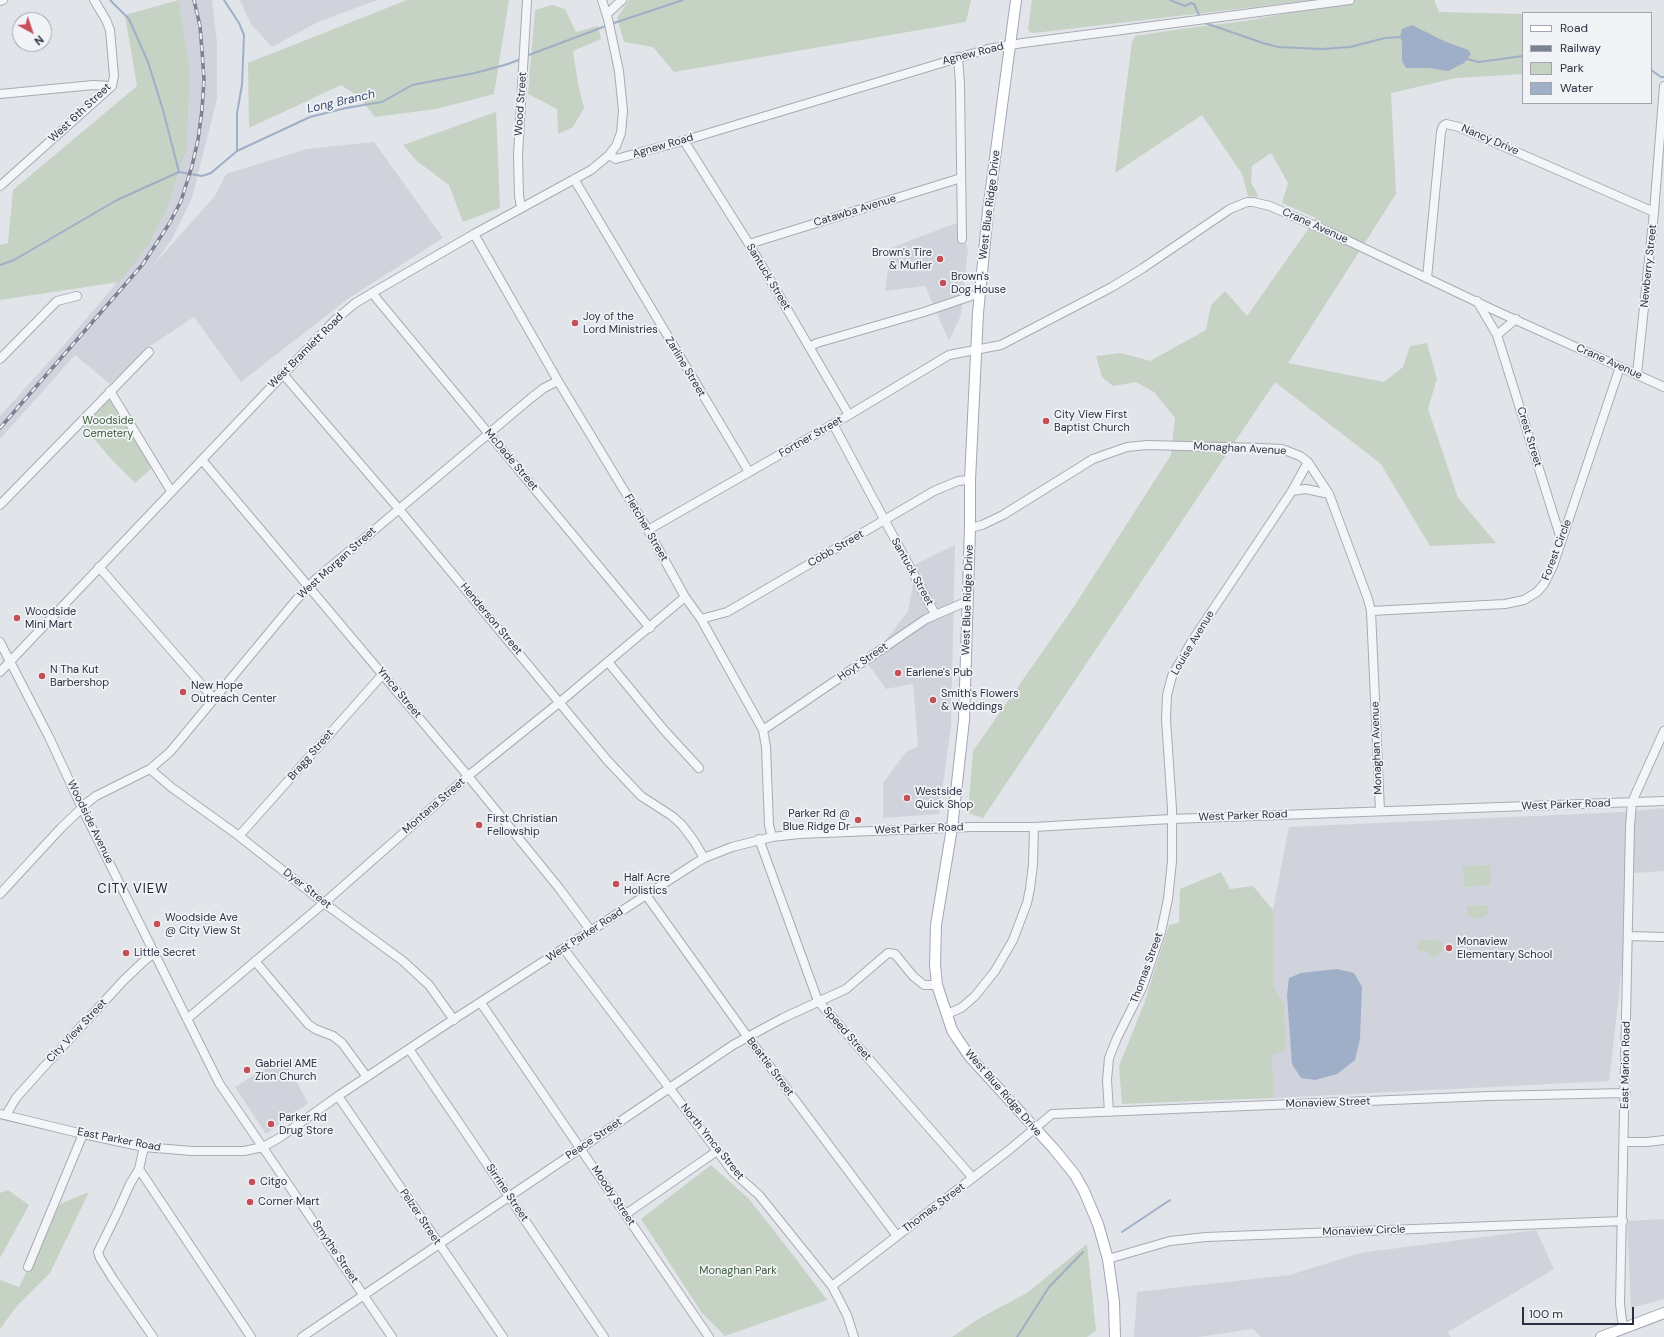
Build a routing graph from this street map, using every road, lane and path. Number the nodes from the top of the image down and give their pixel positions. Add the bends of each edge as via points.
1 (94, 0) edge
2 (527, 0) edge
3 (602, 0) edge
4 (622, 0) edge
5 (1016, 0) edge
6 (1350, 0) edge
7 (607, 17) junction
8 (1010, 45) junction
9 (958, 57) junction
10 (112, 86) junction
11 (1664, 86) edge
12 (0, 94) edge
13 (686, 140) junction
14 (609, 155) junction
15 (961, 178) junction
16 (574, 179) junction
17 (0, 186) edge
18 (521, 207) junction
19 (1654, 212) junction
20 (474, 234) junction
21 (962, 239) dead end
22 (749, 244) junction
23 (1427, 278) junction
24 (372, 293) junction
25 (980, 293) junction
26 (77, 296) dead end
27 (1477, 301) junction
28 (1516, 319) junction
29 (1497, 335) junction
30 (810, 347) junction
31 (975, 350) junction
32 (149, 352) dead end
33 (0, 359) edge
34 (1620, 367) junction
35 (283, 374) junction
36 (1637, 374) junction
37 (558, 381) junction
38 (1664, 387) edge
39 (110, 390) junction
40 (849, 415) junction
41 (833, 424) junction
42 (488, 433) junction
43 (202, 460) junction
44 (1308, 462) junction
45 (748, 472) junction
46 (970, 480) junction
47 (171, 491) junction
48 (1292, 491) junction
49 (1329, 494) junction
50 (0, 505) edge
51 (398, 508) junction
52 (884, 521) junction
53 (970, 528) junction
54 (648, 530) junction
55 (1561, 539) junction
56 (99, 567) junction
57 (309, 586) junction
58 (685, 597) junction
59 (968, 601) junction
60 (1371, 611) junction
61 (935, 614) junction
62 (701, 619) junction
63 (650, 628) junction
64 (0, 642) edge
65 (10, 661) junction
66 (608, 662) junction
67 (0, 672) edge
68 (383, 674) junction
69 (214, 699) junction
70 (560, 702) junction
71 (763, 730) junction
72 (1664, 731) edge
73 (699, 768) dead end
74 (150, 769) junction
75 (468, 776) junction
76 (1664, 801) edge
77 (1632, 802) junction
78 (82, 808) junction
79 (1380, 811) junction
80 (1171, 819) junction
81 (1034, 827) junction
82 (952, 828) junction
83 (239, 836) junction
84 (772, 837) junction
85 (760, 839) junction
86 (704, 858) junction
87 (0, 894) edge
88 (646, 895) junction
89 (324, 903) junction
90 (590, 931) junction
91 (1628, 936) junction
92 (1664, 937) edge
93 (564, 949) junction
94 (154, 953) junction
95 (255, 961) junction
96 (937, 985) junction
97 (818, 1001) junction
98 (481, 1003) junction
99 (947, 1014) junction
100 (187, 1019) junction
101 (454, 1020) junction
102 (747, 1036) junction
103 (409, 1049) junction
104 (368, 1077) junction
105 (669, 1088) junction
106 (1626, 1093) junction
107 (338, 1096) junction
108 (1109, 1112) junction
109 (3, 1114) edge
110 (1036, 1129) junction
111 (83, 1134) junction
112 (1664, 1140) edge
113 (1624, 1142) junction
114 (144, 1147) junction
115 (263, 1147) junction
116 (581, 1149) junction
117 (717, 1151) junction
118 (139, 1168) junction
119 (973, 1178) junction
120 (509, 1196) junction
121 (626, 1214) junction
122 (1623, 1221) junction
123 (897, 1236) junction
124 (438, 1244) junction
125 (1108, 1260) junction
126 (28, 1267) dead end
127 (832, 1286) junction
128 (364, 1295) junction
129 (1664, 1313) edge
130 (1623, 1328) junction
131 (153, 1337) edge
132 (251, 1337) edge
133 (302, 1337) edge
134 (392, 1337) edge
135 (503, 1337) edge
136 (604, 1337) edge
137 (709, 1337) edge
138 (854, 1337) edge
139 (1115, 1337) edge
140 (1602, 1337) edge

1 - 10 street, West 6th Street via 110,30 114,76
2 - 18 street, Wood Street via 518,155
3 - 7 street, West Bramlett Road
4 - 7 street
5 - 8 main road, West Blue Ridge Drive
6 - 8 street, Agnew Road
7 - 14 street, West Bramlett Road via 619,71 623,121 616,146
8 - 9 street, Agnew Road via 988,48
8 - 25 main road, West Blue Ridge Drive via 988,210
9 - 13 street, Agnew Road
9 - 15 street
10 - 12 street via 93,85
10 - 17 street, West 6th Street
11 - 19 street, Newberry Street
13 - 14 street, Agnew Road via 616,159
13 - 22 street, Santuck Street via 686,144
14 - 16 street, West Bramlett Road via 601,163
15 - 21 street
15 - 22 street, Catawba Avenue
16 - 18 street, West Bramlett Road
16 - 45 street, Zarline Street
18 - 20 street, West Bramlett Road
19 - 23 street, Nancy Drive via 1459,127 1446,124 1441,132
19 - 36 street, Newberry Street
20 - 24 street, West Bramlett Road
20 - 37 street, Fletcher Street
22 - 30 street, Santuck Street
23 - 27 street, Crane Avenue
23 - 31 street, Crane Avenue via 1270,206 1246,202 1230,209 1112,287 1001,346
24 - 35 street, West Bramlett Road via 335,320
24 - 42 street, McDade Street
25 - 30 street
25 - 31 main road, West Blue Ridge Drive
26 - 33 street via 56,301
27 - 28 street, Crane Avenue
27 - 29 street, Crest Street
28 - 29 street
28 - 34 street, Crane Avenue
29 - 55 street, Crest Street
30 - 40 street, Santuck Street
31 - 40 street, Fortner Street via 949,355
31 - 46 main road, West Blue Ridge Drive
32 - 39 street
34 - 36 street, Crane Avenue
34 - 55 street, Forest Circle
35 - 43 street, West Bramlett Road
35 - 51 street, Henderson Street
36 - 38 street, Crane Avenue
37 - 42 street, West Morgan Street via 544,388
37 - 54 street, Fletcher Street
39 - 47 street
39 - 50 street
40 - 41 street, Fortner Street
41 - 45 street, Fortner Street
41 - 52 street, Santuck Street
42 - 51 street, West Morgan Street
42 - 63 street, McDade Street
43 - 47 street, West Bramlett Road
43 - 57 street, Ymca Street
44 - 48 street, Louise Avenue
44 - 49 street, Monaghan Avenue
44 - 53 street, Monaghan Avenue via 1282,449 1127,446 1093,459 1003,515
45 - 54 street, Fortner Street
46 - 52 street, Cobb Street via 958,481 934,491
46 - 53 main road, West Blue Ridge Drive
47 - 56 street, West Bramlett Road
48 - 49 street via 1306,489
48 - 80 street, Louise Avenue via 1192,641 1172,676 1167,695 1166,719
49 - 60 street, Monaghan Avenue
51 - 57 street, West Morgan Street
51 - 70 street, Henderson Street
52 - 61 street, Santuck Street
52 - 62 street, Cobb Street via 727,612
53 - 59 main road, West Blue Ridge Drive
54 - 58 street, Fletcher Street
55 - 60 street, Forest Circle via 1553,566 1544,584 1524,600 1505,604
56 - 65 street, West Bramlett Road
56 - 69 street
57 - 68 street, Ymca Street
57 - 69 street, West Morgan Street
58 - 62 street, Fletcher Street
58 - 63 street, Montana Street
59 - 61 street, Hoyt Street
59 - 82 main road, West Blue Ridge Drive via 964,720
60 - 79 street, Monaghan Avenue
61 - 71 street, Hoyt Street
62 - 71 street, Fletcher Street
63 - 66 street, Montana Street
64 - 65 street, Woodside Avenue
65 - 67 street, West Bramlett Road
65 - 78 street, Woodside Avenue
66 - 70 street, Montana Street
66 - 73 street
68 - 75 street, Ymca Street
68 - 83 street, Bragg Street
69 - 74 street, West Morgan Street via 170,752
70 - 75 street, Montana Street
70 - 86 street, Henderson Street via 634,789 682,825
71 - 84 street, Fletcher Street
72 - 77 street, East Marion Road
74 - 78 street, West Morgan Street via 96,796
74 - 83 street, Dyer Street
75 - 89 street, Montana Street
75 - 90 street, Ymca Street via 559,888
76 - 77 street, West Parker Road
77 - 79 street, West Parker Road
77 - 91 street, East Marion Road
78 - 87 street, West Morgan Street
78 - 94 street, Woodside Avenue
79 - 80 street, West Parker Road
80 - 81 street, West Parker Road
80 - 108 street, Thomas Street via 1172,861 1168,899 1159,938 1143,986 1109,1058
81 - 82 street, West Parker Road
81 - 99 street via 1030,889 1012,940 995,971 975,996 961,1008
82 - 84 street, West Parker Road
82 - 96 main road, West Blue Ridge Drive via 935,942
83 - 89 street, Dyer Street
84 - 85 street, West Parker Road
85 - 86 street, West Parker Road
85 - 97 street, Speed Street
86 - 88 street, West Parker Road
88 - 90 street, West Parker Road
88 - 102 street, Beattie Street
89 - 95 street, Montana Street
89 - 101 street, Dyer Street via 413,969 429,985
90 - 93 street, West Parker Road
91 - 92 street
91 - 106 street, East Marion Road
93 - 98 street, West Parker Road
93 - 105 street, North Ymca Street
94 - 100 street, Woodside Avenue
94 - 109 street, City View Street via 124,980
95 - 100 street, Montana Street
95 - 104 street via 308,1024 342,1043
96 - 97 street, Peace Street via 924,985 918,981 898,956 891,953 884,956 850,987
96 - 99 main road, West Blue Ridge Drive
97 - 102 street, Peace Street
97 - 119 street, Speed Street
98 - 101 street, West Parker Road
98 - 116 street, Moody Street
99 - 110 main road, West Blue Ridge Drive via 957,1038 970,1057
100 - 115 street, Woodside Avenue via 219,1083
101 - 103 street, West Parker Road
102 - 105 street, Peace Street
102 - 123 street, Beattie Street
103 - 104 street, West Parker Road
103 - 120 street, Sirrine Street
104 - 107 street, West Parker Road
105 - 116 street, Peace Street
105 - 117 street, North Ymca Street
106 - 108 street, Monaview Street via 1489,1096
106 - 113 street, East Marion Road
107 - 115 street, West Parker Road
107 - 124 street, Pelzer Street
108 - 110 street, Monaview Street via 1052,1114
109 - 111 street, East Parker Road
110 - 119 street, Thomas Street
110 - 125 main road, West Blue Ridge Drive via 1075,1175 1084,1191 1098,1224
111 - 114 street, East Parker Road
111 - 126 street
112 - 113 street
113 - 122 street, East Marion Road
114 - 115 street, East Parker Road via 208,1151 244,1151
114 - 118 street
115 - 128 street, Smythe Street
116 - 120 street, Peace Street
116 - 121 street, Moody Street
117 - 121 street
117 - 127 street, North Ymca Street via 733,1172 759,1195
118 - 131 street via 98,1255
118 - 132 street
119 - 123 street, Thomas Street
120 - 124 street, Peace Street
120 - 136 street, Sirrine Street
121 - 137 street, Moody Street
122 - 125 street, Monaview Circle via 1206,1237 1170,1241
122 - 130 street, East Marion Road via 1620,1304
123 - 127 street, Thomas Street
124 - 128 street, Peace Street
124 - 135 street, Pelzer Street
125 - 139 main road, West Blue Ridge Drive via 1114,1302
127 - 138 street, North Ymca Street via 847,1315
128 - 133 street, Peace Street
128 - 134 street, Smythe Street
129 - 130 main road
130 - 140 main road

